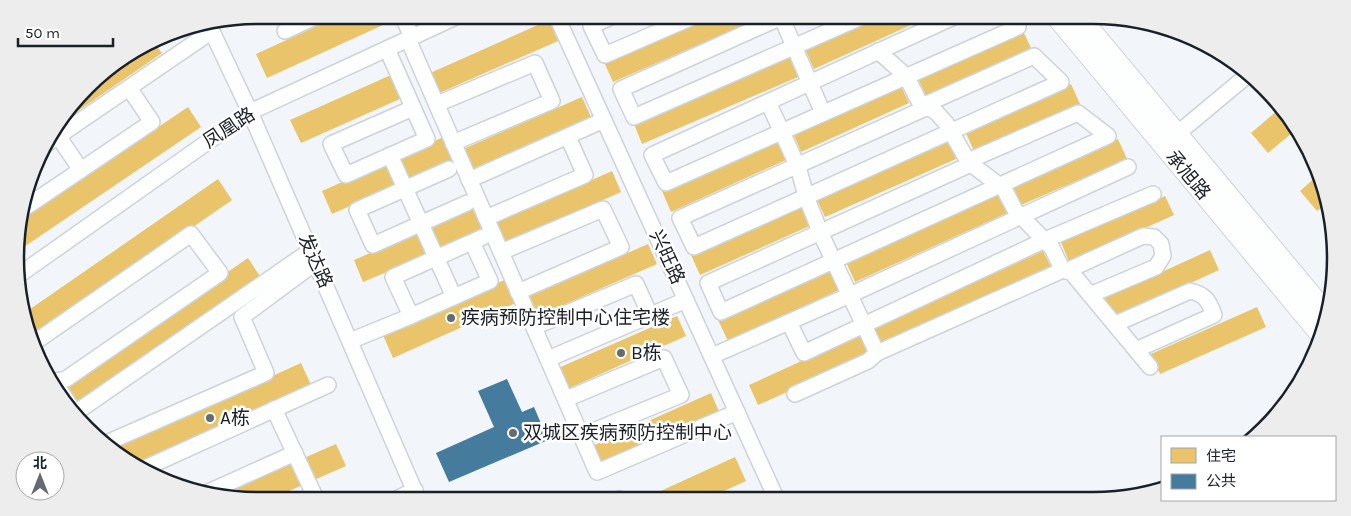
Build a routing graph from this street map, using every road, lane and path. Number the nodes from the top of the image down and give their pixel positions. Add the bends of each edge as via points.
1 (299, 24) edge
2 (405, 24) edge
3 (440, 24) edge
4 (560, 24) edge
5 (595, 24) edge
6 (676, 24) edge
7 (765, 24) edge
8 (784, 24) edge
9 (846, 24) edge
10 (938, 24) edge
11 (1016, 24) edge
12 (1062, 24) edge
13 (1085, 24) edge
14 (211, 28) edge
15 (207, 29) edge
16 (285, 31) dead end
17 (410, 38) junction
18 (794, 47) junction
19 (387, 49) junction
20 (878, 51) junction
21 (906, 76) junction
22 (1243, 79) edge
23 (810, 83) junction
24 (129, 88) junction
25 (768, 102) junction
26 (437, 104) junction
27 (926, 106) junction
28 (413, 108) junction
29 (250, 112) junction
30 (823, 113) junction
31 (604, 120) junction
32 (951, 130) junction
33 (782, 131) junction
34 (1177, 134) junction
35 (58, 136) joint
36 (568, 137) junction
37 (453, 142) junction
38 (390, 156) junction
39 (970, 162) junction
40 (797, 166) junction
41 (1128, 167) dead end
42 (81, 170) junction
43 (449, 170) dead end
44 (469, 180) junction
45 (999, 185) junction
46 (405, 189) junction
47 (1153, 194) dead end
48 (806, 196) junction
49 (467, 202) dead end
50 (30, 204) edge
51 (1020, 216) junction
52 (486, 218) junction
53 (421, 224) junction
54 (821, 232) junction
55 (1045, 240) junction
56 (501, 252) junction
57 (313, 257) junction
58 (436, 258) junction
59 (834, 260) junction
60 (1065, 270) junction
61 (24, 271) edge
62 (708, 283) junction
63 (518, 292) junction
64 (850, 295) junction
65 (1090, 295) junction
66 (454, 297) junction
67 (685, 297) junction
68 (1322, 307) edge
69 (650, 315) junction
70 (411, 316) junction
71 (789, 322) junction
72 (1115, 324) junction
73 (864, 326) junction
74 (534, 327) junction
75 (1316, 329) edge
76 (39, 339) edge
77 (350, 341) junction
78 (1136, 350) junction
79 (877, 353) junction
80 (712, 356) junction
81 (548, 360) junction
82 (1150, 367) dead end
83 (58, 381) edge
84 (328, 385) dead end
85 (795, 394) dead end
86 (566, 399) junction
87 (274, 409) junction
88 (80, 410) edge
89 (738, 412) junction
90 (581, 436) junction
91 (111, 441) edge
92 (295, 453) junction
93 (150, 466) edge
94 (216, 489) edge
95 (313, 492) edge
96 (415, 492) edge
97 (773, 492) edge

1 - 16 street
2 - 17 street
3 - 17 street, 凤凰路
4 - 31 street, 兴旺路
5 - 6 street via 591,26 605,55
7 - 18 street via 621,89 634,117
8 - 18 street
9 - 18 street
10 - 20 street
11 - 21 street via 1018,26
12 - 75 main road, 承旭路
13 - 34 main road, 承旭路
14 - 29 street, 发达路
15 - 24 street
17 - 19 street, 凤凰路
17 - 26 street
18 - 23 street
19 - 28 street
19 - 29 street, 凤凰路
20 - 21 street
20 - 23 street
21 - 27 street via 920,103
21 - 30 street
22 - 34 street
23 - 25 street
23 - 30 street
24 - 35 street
24 - 42 street via 152,122
25 - 33 street
25 - 33 street via 652,155 666,183
26 - 37 street
26 - 37 street via 535,63 552,101
27 - 32 street via 936,112
27 - 32 street via 1034,56 1061,82
27 - 40 street
28 - 38 street via 427,139
28 - 38 street via 331,144 346,175
29 - 57 street, 发达路
29 - 61 street, 凤凰路
30 - 33 street
31 - 36 street
31 - 67 street, 兴旺路
32 - 39 street
32 - 48 street
33 - 40 street
34 - 68 main road, 承旭路
35 - 42 street
36 - 44 street
36 - 52 street via 585,175
37 - 44 street
38 - 46 street
39 - 45 street
39 - 45 street via 1078,113 1108,136
39 - 54 street
40 - 48 street
40 - 48 street via 680,218 694,247
41 - 51 street
42 - 50 street
43 - 46 street
44 - 52 street
45 - 51 street
45 - 59 street
46 - 53 street
46 - 53 street via 357,210 373,244
47 - 55 street
48 - 54 street
49 - 53 street
51 - 55 street
51 - 64 street
52 - 56 street
53 - 58 street
54 - 59 street
54 - 62 street
55 - 60 street
55 - 73 street
56 - 63 street
56 - 63 street via 603,209 621,248
57 - 77 street, 发达路
57 - 88 street
57 - 91 street via 242,318 266,373
58 - 66 street
58 - 66 street via 477,240 490,281
58 - 70 street via 393,277
59 - 62 street via 721,312
59 - 64 street
60 - 65 street via 1072,273
60 - 65 street via 1144,236 1154,237 1161,244 1163,256 1156,267
60 - 79 street
62 - 67 street
63 - 74 street
64 - 71 street
64 - 73 street
65 - 72 street
66 - 70 street
67 - 69 street
67 - 80 street, 兴旺路
69 - 74 street via 636,284
69 - 81 street
70 - 77 street
71 - 73 street via 804,353
71 - 80 street
72 - 78 street
72 - 78 street via 1190,290 1210,303 1214,315
73 - 79 street
74 - 81 street
76 - 83 street via 190,234 220,272 66,379
77 - 96 street, 发达路
78 - 82 street
79 - 85 street via 868,361
80 - 89 street, 兴旺路
81 - 86 street
84 - 87 street
86 - 90 street
86 - 90 street via 664,358 682,396
87 - 92 street
87 - 93 street
89 - 90 street via 597,472
89 - 97 street, 兴旺路
92 - 94 street
92 - 95 street

